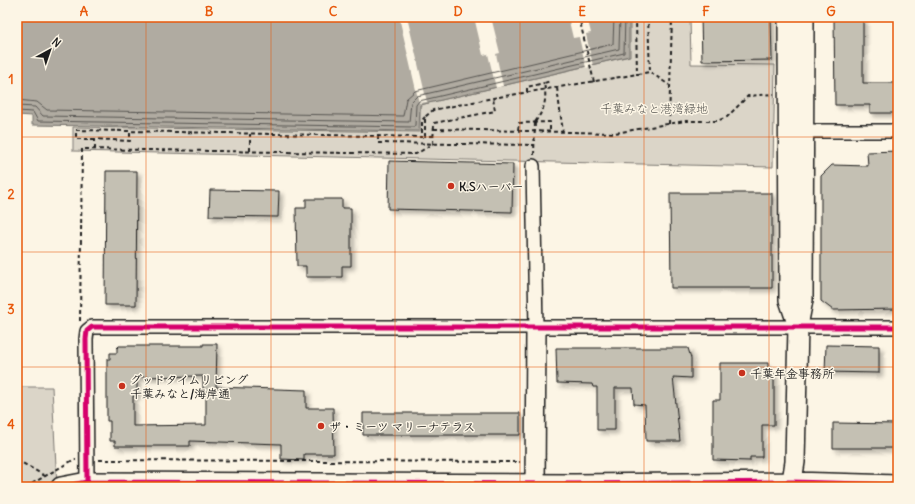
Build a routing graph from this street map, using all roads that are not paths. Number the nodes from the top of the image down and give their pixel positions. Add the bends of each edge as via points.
1 (788, 17) edge
2 (804, 17) edge
3 (803, 131) junction
4 (898, 131) edge
5 (533, 166) dead end
6 (798, 326) junction
7 (898, 327) edge
8 (536, 328) junction
9 (87, 482) junction
10 (535, 485) edge
11 (792, 485) edge
12 (898, 485) edge
13 (61, 487) edge

1 - 6 street via 789,300
2 - 3 street
3 - 4 street
3 - 6 street via 802,300
5 - 8 street
6 - 7 street
6 - 8 street
6 - 11 street
8 - 9 street via 92,327 87,331 86,340
8 - 10 street
9 - 10 street
9 - 13 street
10 - 11 street
11 - 12 street

